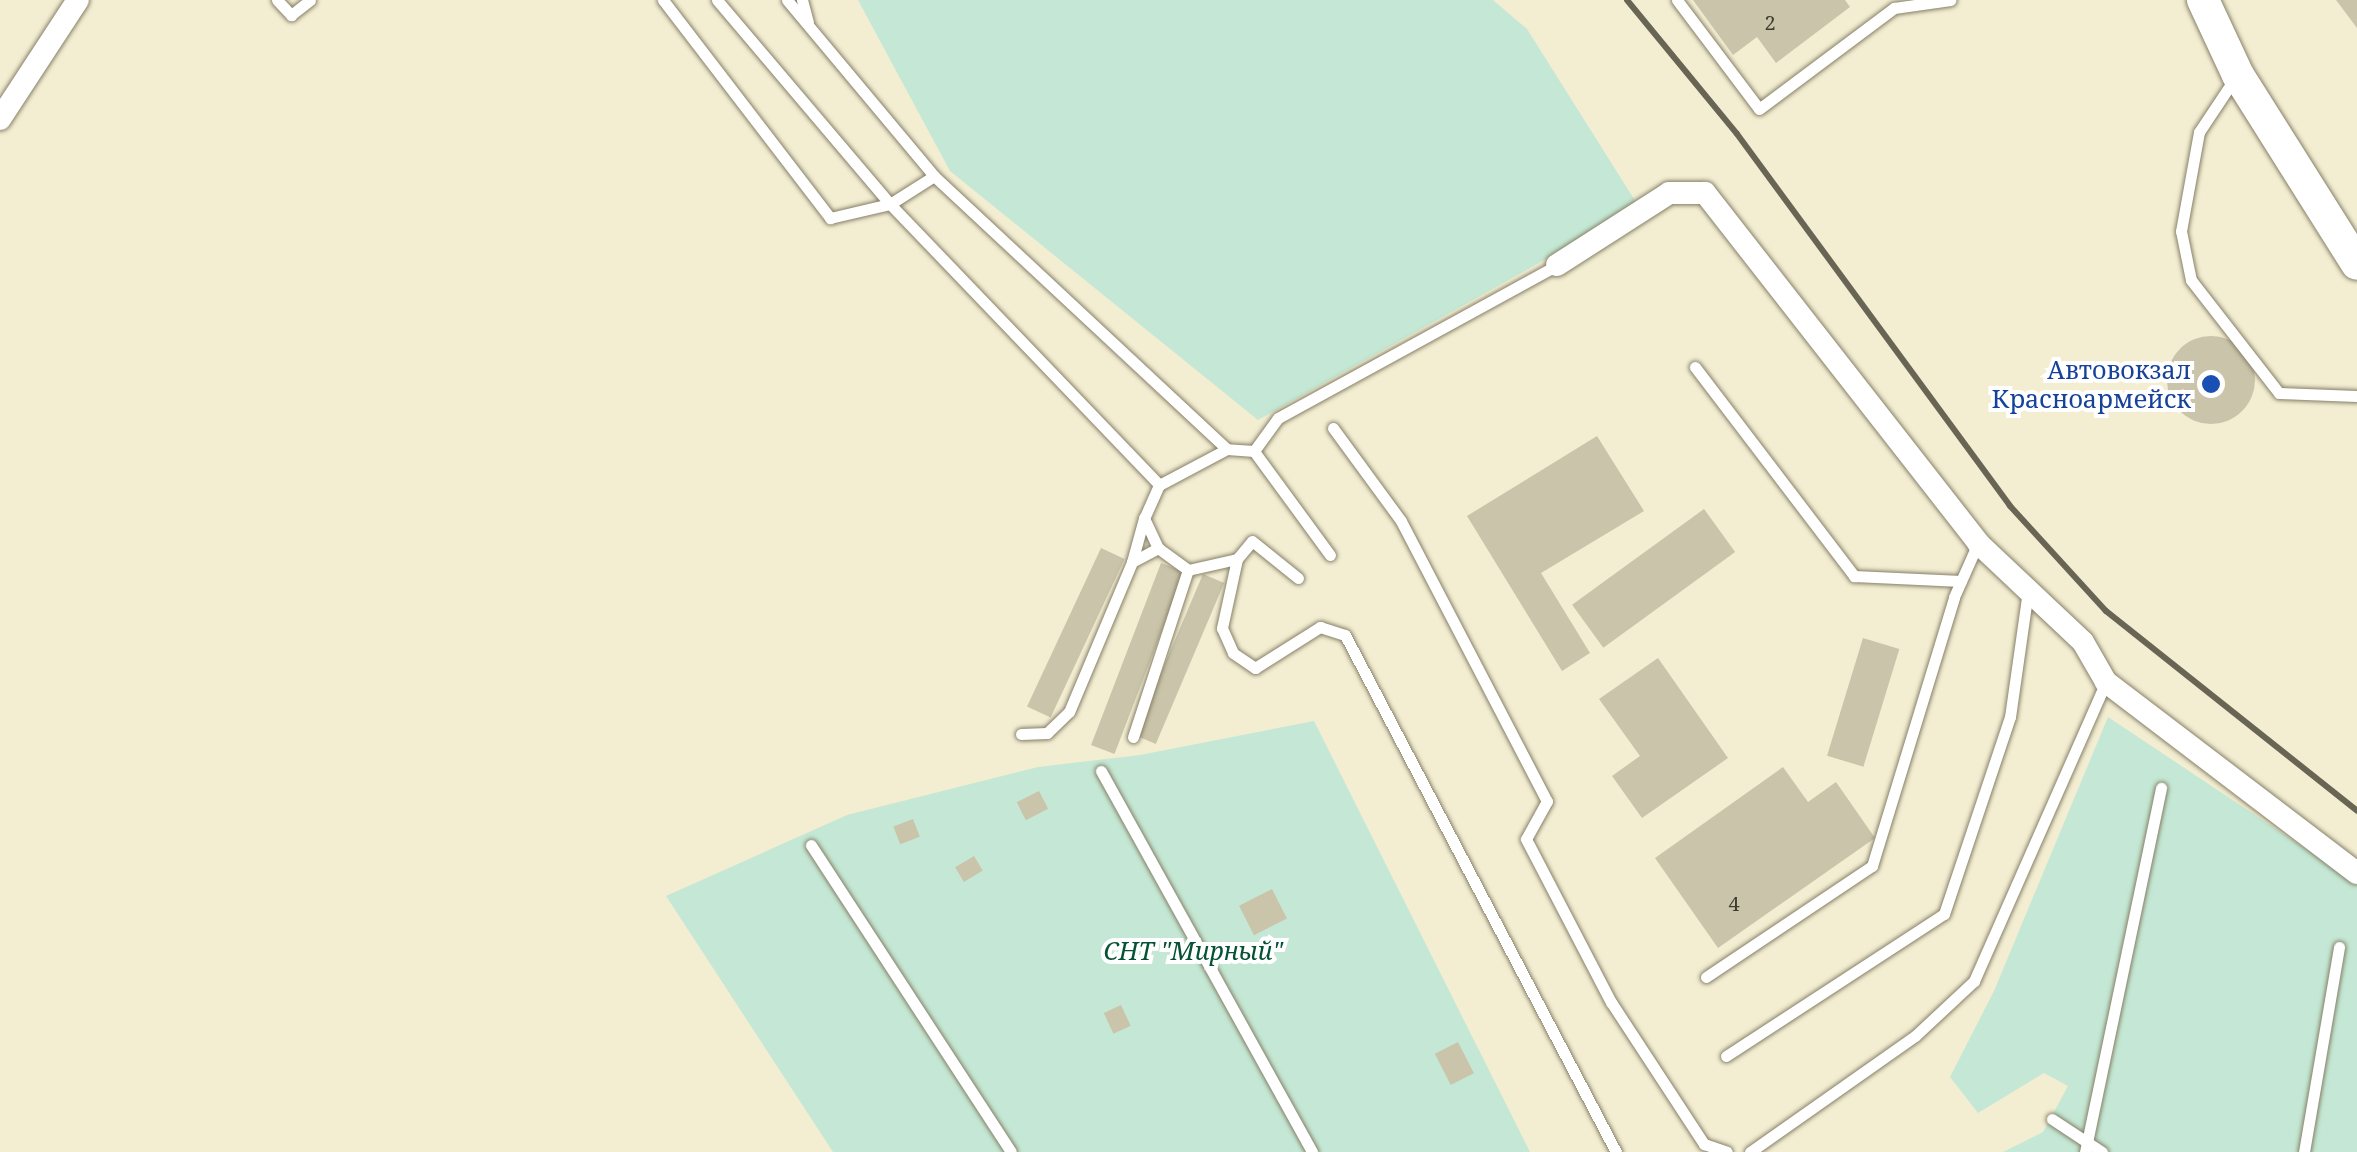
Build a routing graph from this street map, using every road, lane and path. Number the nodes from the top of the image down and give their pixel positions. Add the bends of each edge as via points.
1 (78, 0) edge
2 (277, 0) edge
3 (310, 0) edge
4 (664, 0) edge
5 (716, 0) edge
6 (787, 0) edge
7 (802, 0) edge
8 (1677, 0) edge
9 (1950, 0) edge
10 (2203, 0) edge
11 (1890, 4) edge
12 (810, 26) junction
13 (2238, 75) junction
14 (0, 119) edge
15 (934, 176) junction
16 (890, 204) junction
17 (2357, 264) edge
18 (1558, 265) joint
19 (1695, 366) dead end
20 (2357, 396) edge
21 (1333, 428) dead end
22 (1226, 449) junction
23 (1254, 451) junction
24 (1159, 485) junction
25 (1144, 518) junction
26 (1978, 543) junction
27 (1158, 548) junction
28 (1330, 555) dead end
29 (1238, 560) junction
30 (1132, 562) junction
31 (1188, 570) junction
32 (1298, 578) dead end
33 (1961, 582) junction
34 (2028, 590) junction
35 (2106, 682) junction
36 (1021, 734) dead end
37 (1133, 737) dead end
38 (1101, 771) dead end
39 (2160, 788) dead end
40 (811, 845) dead end
41 (2357, 873) edge
42 (2339, 947) dead end
43 (1706, 977) dead end
44 (1726, 1056) dead end
45 (2052, 1120) dead end
46 (2086, 1147) edge
47 (1011, 1152) edge
48 (1312, 1152) edge
49 (1616, 1152) edge
50 (1727, 1152) edge
51 (1750, 1152) edge
52 (2102, 1152) edge
53 (2304, 1152) edge

1 - 14 street
2 - 3 lane via 291,14
4 - 16 lane via 830,218
5 - 16 lane
6 - 12 lane
7 - 12 lane
8 - 11 lane via 1759,109
9 - 11 lane
10 - 13 main road
12 - 15 lane
13 - 17 main road
13 - 20 lane via 2200,132 2181,231 2192,280 2279,393
15 - 16 lane
15 - 22 lane
16 - 24 lane
18 - 23 lane via 1278,418
18 - 26 street via 1669,193 1705,193
19 - 33 lane via 1854,576
21 - 50 lane via 1400,522 1538,784 1546,801 1526,838 1611,1002 1704,1144
22 - 23 lane
22 - 24 lane
23 - 28 lane
24 - 25 lane
25 - 27 lane
25 - 30 lane
26 - 33 lane
26 - 34 street
27 - 30 lane
27 - 31 lane
29 - 31 lane
29 - 32 lane via 1252,541
29 - 49 lane via 1222,628 1232,654 1255,668 1320,628 1345,634
30 - 36 lane via 1069,712 1047,732
31 - 37 lane
33 - 43 lane via 1872,866
34 - 35 street via 2083,642
34 - 44 lane via 2010,718 1944,914
35 - 41 street
35 - 51 lane via 1974,981 1915,1036
38 - 48 lane
39 - 46 lane
40 - 47 lane
42 - 53 lane
45 - 46 lane
46 - 52 lane

